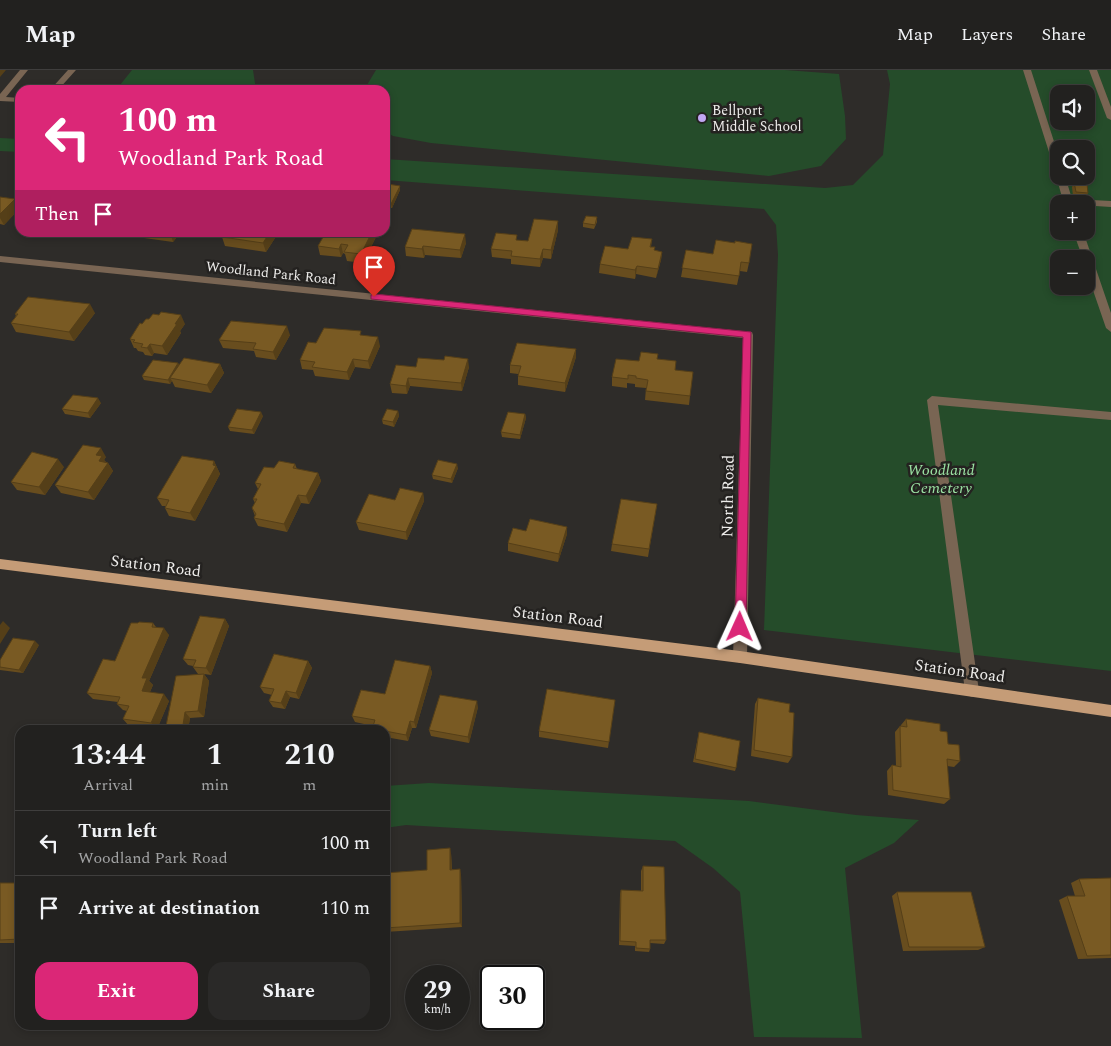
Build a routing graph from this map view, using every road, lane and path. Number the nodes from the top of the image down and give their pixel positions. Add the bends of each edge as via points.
1 (24, 70) edge
2 (72, 70) edge
3 (1027, 70) edge
4 (1093, 70) edge
5 (58, 85) edge
6 (15, 100) edge
7 (1111, 118) edge
8 (1050, 143) edge
9 (1095, 204) edge
10 (1111, 204) edge
11 (1081, 240) edge
12 (0, 259) edge
13 (1111, 328) edge
14 (748, 335) joint
15 (1111, 416) edge
16 (0, 564) edge
17 (740, 658) junction
18 (972, 691) junction
19 (1111, 711) edge

1 - 6 street via 0,99
2 - 5 street
3 - 8 street
4 - 7 street
9 - 10 street
11 - 13 street
12 - 14 street, Woodland Park Road
14 - 17 street, North Road
15 - 18 street via 932,400
16 - 17 main road, Station Road
17 - 18 main road, Station Road
18 - 19 main road, Station Road

